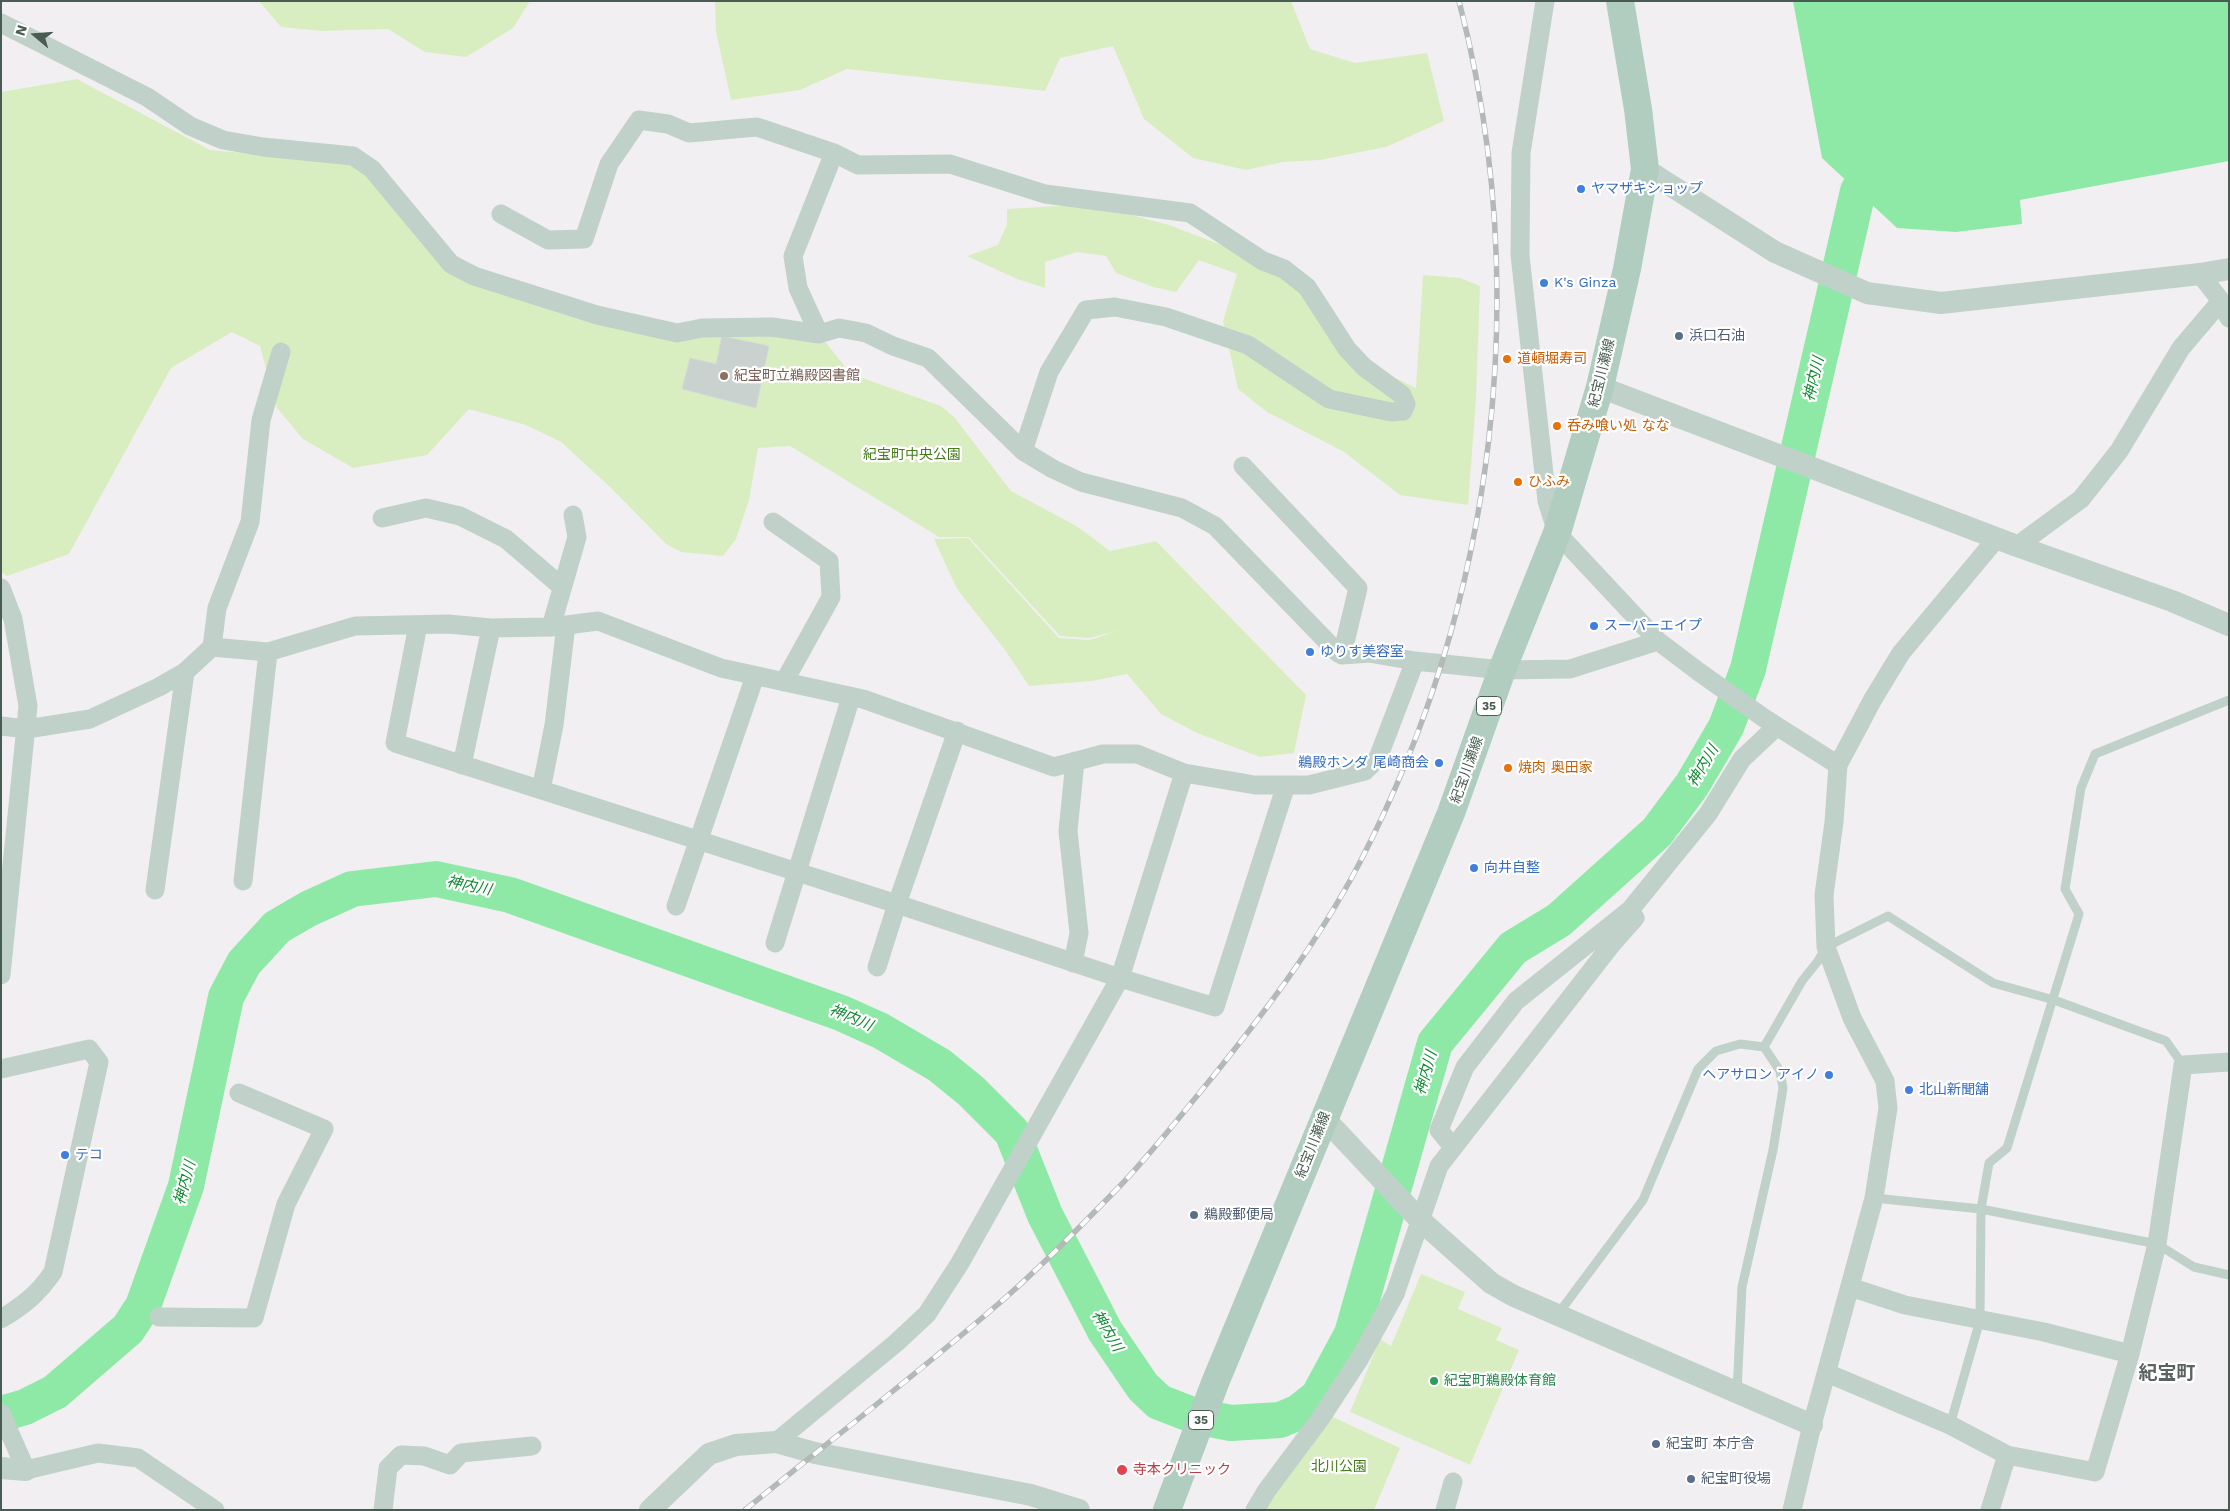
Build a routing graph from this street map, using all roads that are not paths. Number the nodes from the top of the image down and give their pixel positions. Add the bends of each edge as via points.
1 (1545, 1) edge
2 (1620, 1) edge
3 (1, 23) edge
4 (834, 153) junction
5 (1645, 169) junction
6 (501, 214) dead end
7 (2229, 269) edge
8 (2200, 274) junction
9 (2225, 309) edge
10 (819, 334) junction
11 (281, 352) dead end
12 (1600, 387) junction
13 (1023, 451) junction
14 (1243, 466) dead end
15 (573, 515) dead end
16 (382, 518) dead end
17 (773, 522) dead end
18 (1557, 533) junction
19 (2007, 542) junction
20 (562, 587) junction
21 (1, 588) edge
22 (418, 625) junction
23 (2229, 625) edge
24 (558, 626) junction
25 (491, 628) junction
26 (1658, 641) junction
27 (212, 648) junction
28 (268, 652) junction
29 (1342, 655) junction
30 (1415, 661) junction
31 (1502, 670) junction
32 (185, 672) junction
33 (755, 676) junction
34 (784, 682) junction
35 (851, 697) junction
36 (2229, 700) edge
37 (1770, 722) junction
38 (1, 726) edge
39 (27, 729) junction
40 (956, 731) junction
41 (1075, 761) junction
42 (462, 765) junction
43 (1838, 765) junction
44 (1184, 773) junction
45 (1286, 785) junction
46 (541, 790) junction
47 (698, 840) junction
48 (798, 872) junction
49 (243, 881) dead end
50 (155, 890) dead end
51 (897, 904) junction
52 (676, 906) dead end
53 (1630, 910) junction
54 (775, 943) dead end
55 (1826, 947) junction
56 (1074, 963) junction
57 (876, 967) dead end
58 (1, 975) edge
59 (1120, 978) junction
60 (2054, 1000) junction
61 (1764, 1047) junction
62 (2229, 1062) edge
63 (2183, 1065) junction
64 (1, 1069) edge
65 (239, 1092) dead end
66 (1324, 1118) junction
67 (1453, 1148) junction
68 (1874, 1198) junction
69 (1981, 1209) junction
70 (1420, 1220) junction
71 (2157, 1244) junction
72 (2229, 1275) edge
73 (1850, 1287) junction
74 (1558, 1314) junction
75 (159, 1317) dead end
76 (1, 1319) edge
77 (1980, 1320) junction
78 (2130, 1354) junction
79 (1826, 1373) junction
80 (1737, 1392) junction
81 (1, 1413) edge
82 (1812, 1424) junction
83 (1950, 1426) junction
84 (776, 1442) junction
85 (532, 1446) dead end
86 (2007, 1455) junction
87 (1, 1468) edge
88 (26, 1470) junction
89 (1453, 1482) dead end
90 (1029, 1502) edge
91 (214, 1510) edge
92 (382, 1510) edge
93 (650, 1510) edge
94 (1079, 1510) edge
95 (1167, 1510) edge
96 (1255, 1510) edge
97 (1445, 1510) edge
98 (1792, 1510) edge
99 (1990, 1510) edge

1 - 18 street via 1521,152 1520,256 1547,501
2 - 5 main road, 紀宝川瀬線 / 35
3 - 10 street via 147,97 190,126 223,140 353,156 372,169 451,264 474,276 597,315 678,333 702,328 772,327
4 - 6 street via 757,127 689,133 668,124 639,120 609,164 584,239 548,240
4 - 10 street via 793,256 798,288
4 - 13 street via 858,165 950,164 1045,194 1190,213 1263,261 1284,269 1307,287 1347,349 1364,367 1402,395 1406,404 1403,411 1391,412 1329,399 1248,345 1166,317 1115,307 1086,310 1048,372
5 - 8 street via 1775,252 1867,293 1941,303
5 - 12 main road, 紀宝川瀬線 / 35 via 1627,269
7 - 8 street
8 - 9 street
9 - 19 street via 2181,348 2119,451 2081,499
10 - 13 street via 839,328 866,333 928,358
11 - 27 street via 261,420 250,522 217,608
12 - 18 main road, 紀宝川瀬線 / 35
12 - 19 street
13 - 29 street via 1053,470 1081,482 1182,508 1215,526
14 - 29 street via 1358,588
15 - 20 street via 577,536
16 - 20 street via 426,508 460,516 506,538
17 - 34 street via 829,561 832,597
18 - 26 street
18 - 31 main road, 紀宝川瀬線 / 35
19 - 23 street via 2172,600
19 - 43 street via 1902,653
20 - 24 street
21 - 39 street via 13,619 28,706
22 - 25 street
22 - 28 street via 355,626
22 - 42 street via 395,743
24 - 25 street
24 - 33 street via 598,621 721,668
24 - 46 street via 554,725
25 - 42 street
26 - 31 street via 1570,669
26 - 37 street
27 - 28 street
27 - 32 street
28 - 49 street
29 - 30 street via 1369,653
30 - 31 street
30 - 45 street via 1378,758 1366,771 1309,785
31 - 66 main road, 紀宝川瀬線 / 35 via 1451,813
32 - 39 street via 90,719
32 - 50 street
33 - 34 street
33 - 47 street
34 - 35 street
35 - 40 street
35 - 48 street
36 - 60 lane via 2095,754 2080,788 2065,889 2079,914
37 - 43 street
37 - 53 street via 1742,759 1708,814
38 - 39 street
39 - 58 street
40 - 41 street via 1054,766
40 - 51 street
41 - 44 street via 1103,754 1137,754
41 - 56 street via 1068,831 1079,933
42 - 46 street
43 - 55 street via 1824,895
44 - 45 street via 1256,785
44 - 59 street
45 - 59 street via 1215,1006
46 - 47 street
47 - 48 street
47 - 52 street
48 - 51 street
48 - 54 street
51 - 56 street
51 - 57 street
53 - 67 street via 1635,918
53 - 67 street via 1516,1001 1465,1067 1439,1130
55 - 60 lane via 1888,916 1993,983
55 - 61 lane
55 - 68 street via 1852,1018 1885,1081 1888,1108
56 - 59 street
59 - 84 street via 960,1263 927,1314
60 - 63 lane via 2166,1040
60 - 69 lane via 2006,1148 1989,1163
61 - 74 lane via 1740,1044 1716,1051 1698,1069 1643,1200
61 - 80 lane via 1780,1071 1783,1088 1773,1150 1742,1287
62 - 63 street
63 - 71 street
64 - 76 street via 89,1049 99,1062 53,1272 41,1290
65 - 75 street via 324,1129 286,1204 254,1318
66 - 70 street
66 - 95 main road, 紀宝川瀬線 / 35 via 1215,1383
67 - 70 street via 1439,1166
68 - 69 lane
68 - 73 street
69 - 71 lane
69 - 77 lane
70 - 74 street via 1491,1283
70 - 96 street via 1395,1294 1360,1358
71 - 72 lane via 2194,1267
71 - 78 street
73 - 77 street via 1905,1305
73 - 79 street
74 - 80 street
77 - 78 street
77 - 83 lane
78 - 86 street via 2095,1472
79 - 82 street
79 - 83 street
80 - 82 street
81 - 88 street
82 - 98 street
83 - 86 street
84 - 90 street
84 - 93 street via 736,1444 709,1454
85 - 92 street via 461,1453 450,1464 424,1456 401,1454 388,1468
86 - 99 street
87 - 88 street
88 - 91 street via 98,1453 138,1458
89 - 97 street
90 - 94 street

